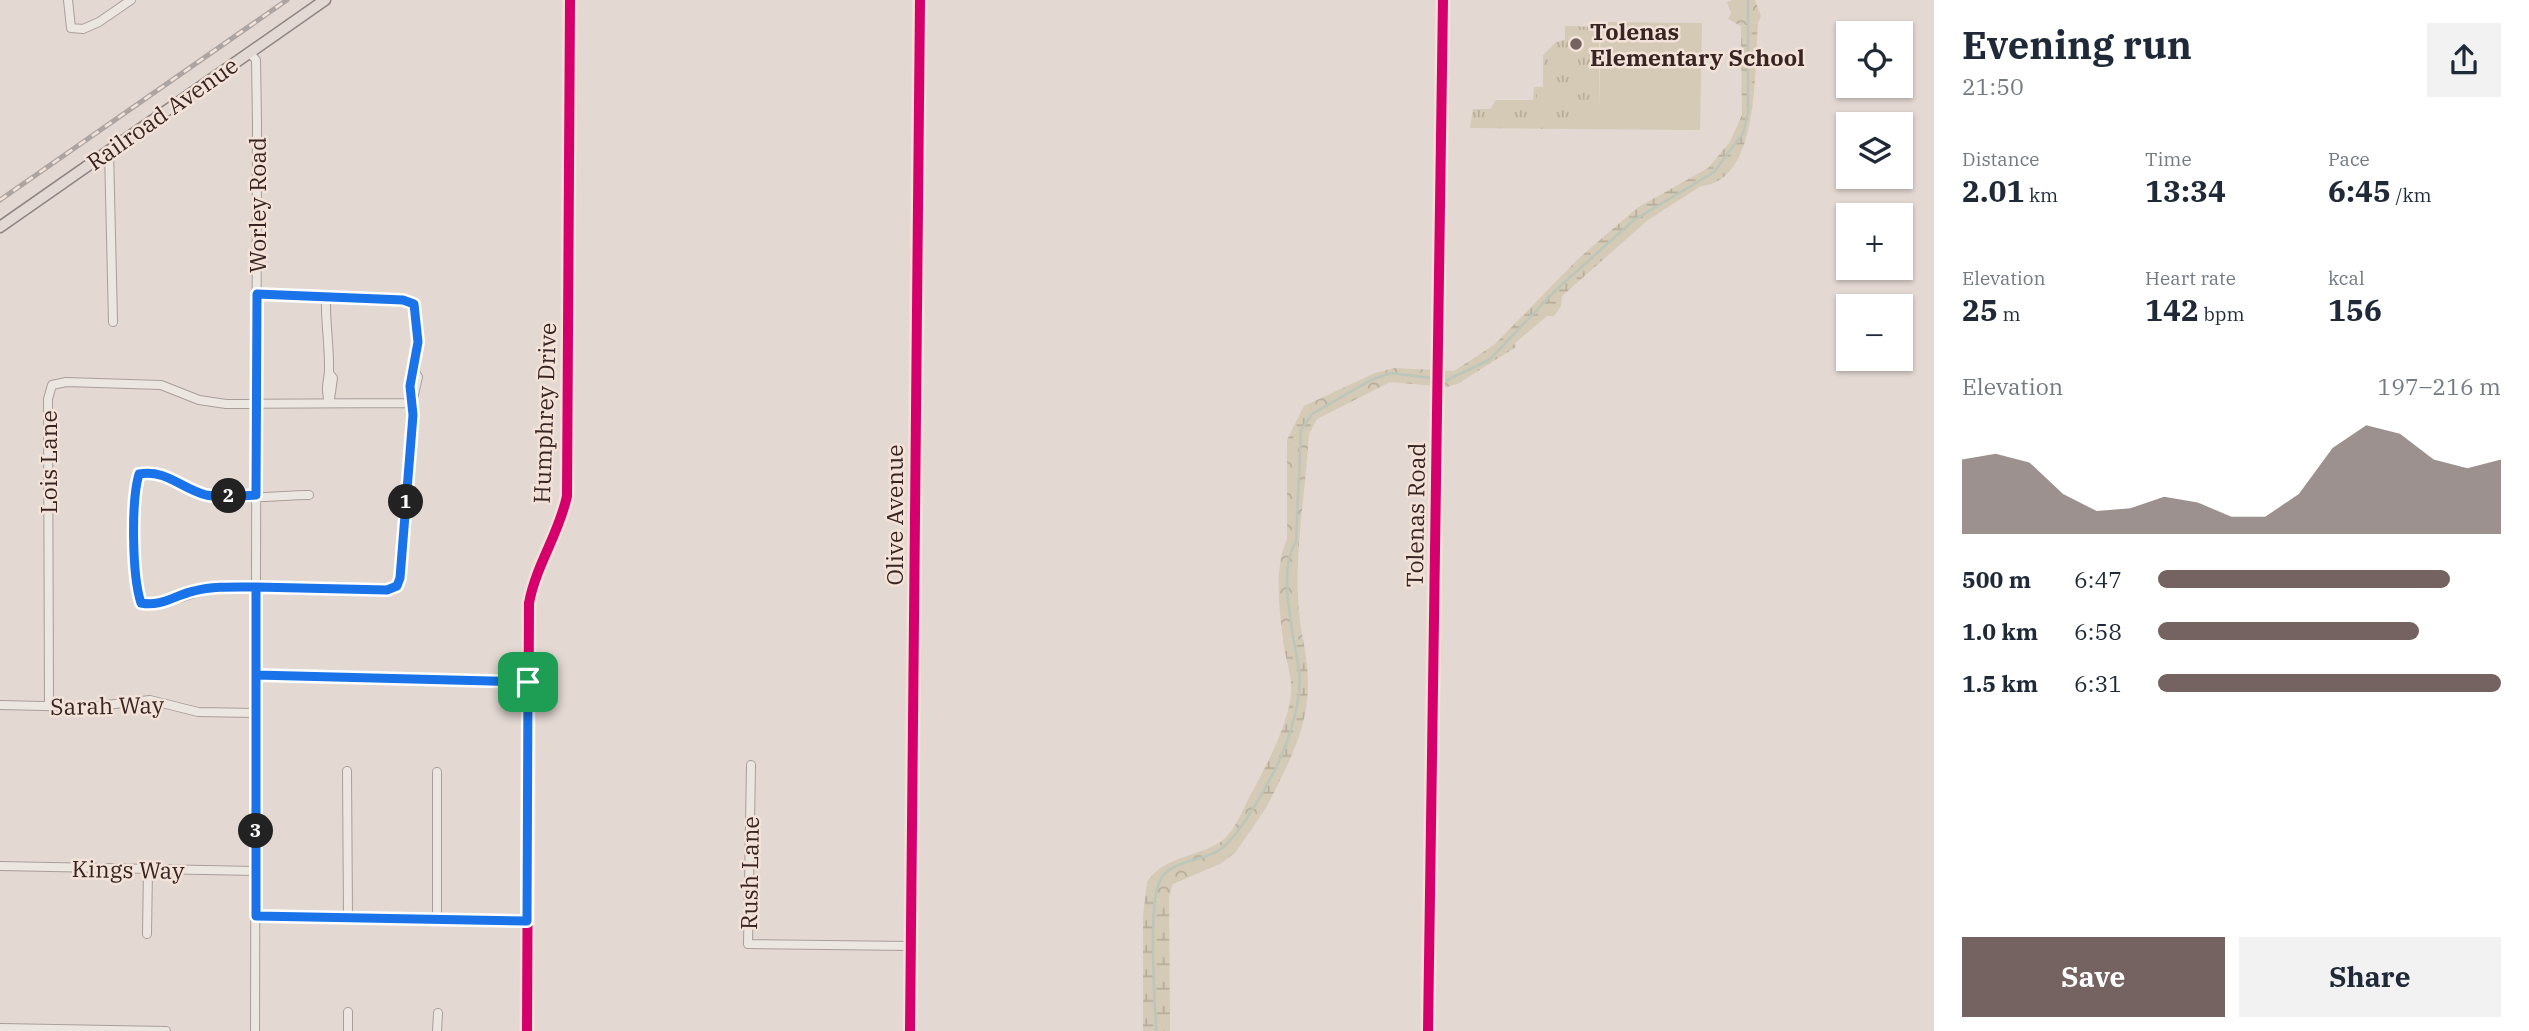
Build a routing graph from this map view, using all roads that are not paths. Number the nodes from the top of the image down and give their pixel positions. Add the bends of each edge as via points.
1 (68, 0) edge
2 (131, 0) edge
3 (325, 0) edge
4 (570, 0) edge
5 (920, 0) edge
6 (1443, 0) edge
7 (71, 28) junction
8 (63, 38) dead end
9 (250, 52) junction
10 (109, 150) junction
11 (0, 227) edge
12 (257, 294) junction
13 (326, 295) junction
14 (113, 322) dead end
15 (256, 403) junction
16 (329, 403) junction
17 (412, 403) junction
18 (256, 495) junction
19 (309, 495) dead end
20 (256, 587) junction
21 (256, 675) junction
22 (528, 682) junction
23 (0, 705) edge
24 (49, 706) junction
25 (256, 713) junction
26 (751, 765) dead end
27 (347, 771) dead end
28 (437, 772) dead end
29 (0, 866) edge
30 (148, 869) junction
31 (256, 871) junction
32 (256, 916) junction
33 (348, 917) junction
34 (437, 919) junction
35 (527, 921) junction
36 (147, 934) dead end
37 (911, 946) junction
38 (348, 1012) dead end
39 (438, 1013) dead end
40 (0, 1028) edge
41 (166, 1031) edge
42 (255, 1031) edge
43 (348, 1031) edge
44 (438, 1031) edge
45 (527, 1031) edge
46 (910, 1031) edge
47 (1428, 1031) edge

1 - 7 street
2 - 7 street via 99,22
3 - 9 main road, Railroad Avenue
4 - 22 street, Humphrey Drive via 567,496 534,577 529,603
5 - 37 street, Olive Avenue
6 - 47 street, Tolenas Road
7 - 8 street
9 - 10 main road, Railroad Avenue
9 - 12 street, Worley Road via 256,60
10 - 11 main road, Railroad Avenue
10 - 14 street
12 - 13 street
12 - 15 street, Worley Road
13 - 16 street via 329,373 325,386
13 - 17 street via 414,304 418,316
15 - 16 street
15 - 18 street, Worley Road
15 - 24 street, Lois Lane via 199,400 161,385 52,385 48,399
16 - 17 street
17 - 20 street via 397,586 387,590
18 - 19 street
18 - 20 street, Worley Road
18 - 20 street via 208,495 150,472 139,474 136,485 141,603 153,606 217,587
20 - 21 street, Worley Road
21 - 22 street
21 - 25 street, Worley Road
22 - 35 street, Humphrey Drive
23 - 24 street, Sarah Way
24 - 25 street, Sarah Way via 88,708 150,700 198,712
25 - 31 street, Worley Road
26 - 37 street, Rush Lane via 748,944
27 - 33 street
28 - 34 street
29 - 30 street, Kings Way
30 - 31 street, Kings Way
30 - 36 street
31 - 32 street, Worley Road
32 - 33 street
32 - 42 street, Worley Road
33 - 34 street
34 - 35 street
35 - 45 street, Humphrey Drive
37 - 46 street, Olive Avenue
38 - 43 street
39 - 44 street
40 - 41 street

